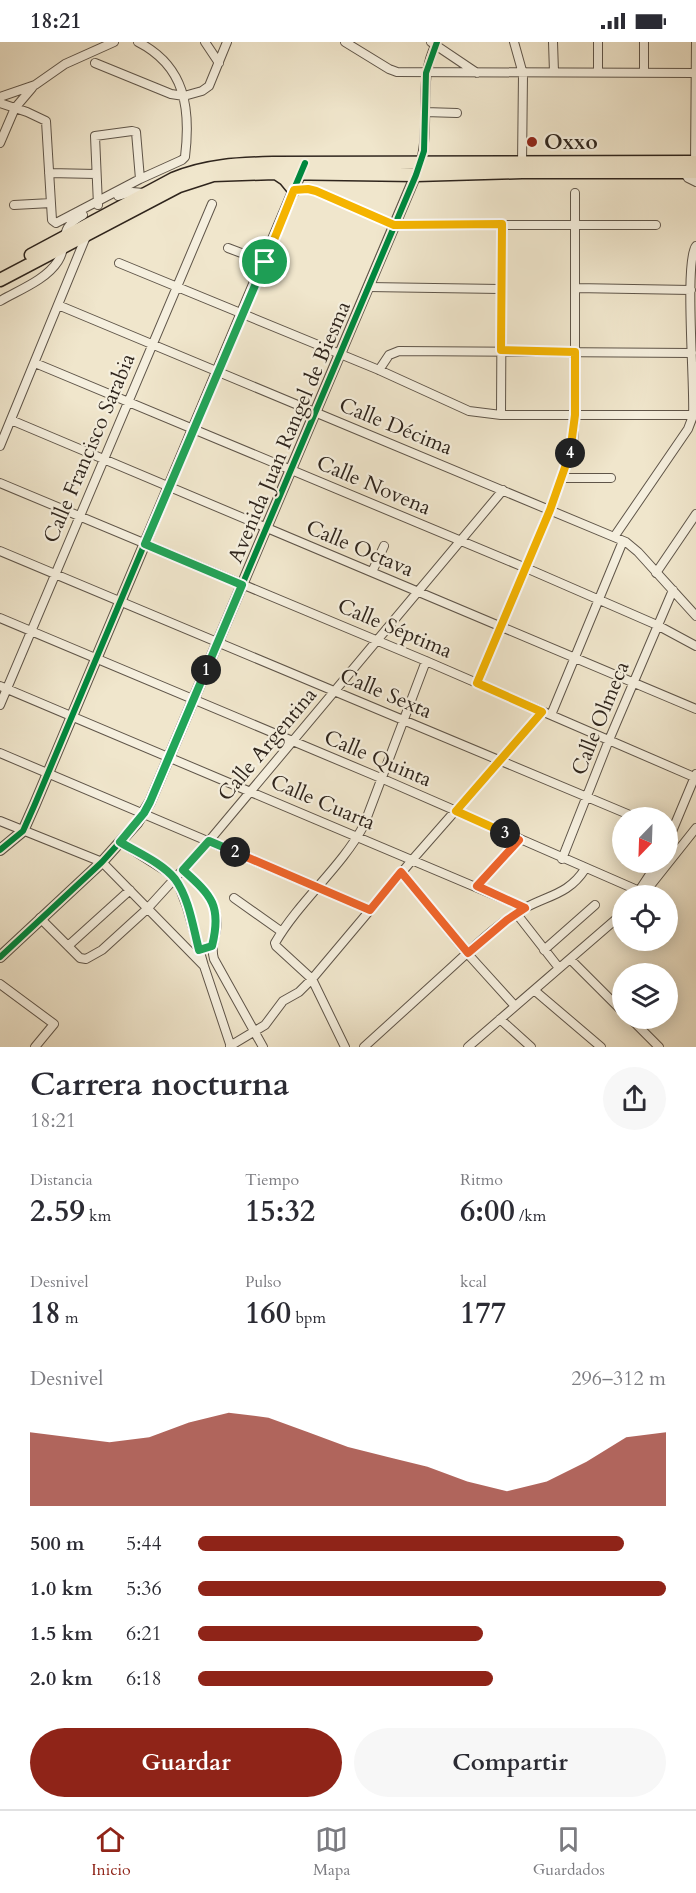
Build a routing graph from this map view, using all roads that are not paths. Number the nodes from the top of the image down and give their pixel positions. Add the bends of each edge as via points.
1 (114, 42) edge
2 (138, 42) edge
3 (205, 42) edge
4 (226, 42) edge
5 (345, 42) edge
6 (514, 42) edge
7 (553, 42) edge
8 (598, 42) edge
9 (644, 42) edge
10 (696, 42) edge
11 (434, 43) edge
12 (95, 63) dead end
13 (219, 63) junction
14 (554, 72) junction
15 (598, 72) junction
16 (644, 72) junction
17 (426, 73) junction
18 (696, 73) edge
19 (478, 74) junction
20 (523, 74) junction
21 (35, 85) junction
22 (696, 91) edge
23 (0, 96) edge
24 (184, 96) junction
25 (0, 103) edge
26 (15, 108) junction
27 (425, 112) junction
28 (457, 113) dead end
29 (0, 143) edge
30 (696, 162) edge
31 (522, 167) junction
32 (303, 168) junction
33 (418, 169) junction
34 (692, 172) edge
35 (49, 173) junction
36 (275, 173) junction
37 (96, 174) junction
38 (140, 179) junction
39 (696, 182) edge
40 (294, 190) junction
41 (575, 193) dead end
42 (145, 194) junction
43 (51, 203) junction
44 (98, 204) junction
45 (212, 204) dead end
46 (14, 205) dead end
47 (90, 223) junction
48 (502, 224) junction
49 (575, 224) junction
50 (394, 225) junction
51 (656, 225) dead end
52 (86, 236) junction
53 (64, 242) junction
54 (696, 246) edge
55 (228, 248) dead end
56 (265, 262) junction
57 (119, 263) dead end
58 (0, 271) edge
59 (0, 280) edge
60 (177, 287) junction
61 (368, 287) junction
62 (575, 288) junction
63 (500, 289) junction
64 (691, 290) junction
65 (0, 301) edge
66 (58, 305) junction
67 (242, 313) junction
68 (153, 345) junction
69 (501, 350) junction
70 (575, 352) junction
71 (692, 353) junction
72 (340, 354) junction
73 (35, 363) junction
74 (379, 370) junction
75 (218, 372) junction
76 (129, 401) junction
77 (315, 413) junction
78 (501, 415) junction
79 (575, 415) junction
80 (695, 415) edge
81 (11, 420) junction
82 (194, 429) junction
83 (0, 446) edge
84 (104, 459) junction
85 (292, 470) junction
86 (562, 478) junction
87 (610, 478) dead end
88 (0, 483) edge
89 (169, 486) junction
90 (503, 490) junction
91 (550, 510) junction
92 (696, 514) edge
93 (80, 517) junction
94 (267, 529) junction
95 (614, 537) junction
96 (460, 541) junction
97 (623, 541) junction
98 (145, 544) junction
99 (384, 546) dead end
100 (0, 551) edge
101 (526, 568) junction
102 (372, 572) junction
103 (656, 573) junction
104 (55, 574) junction
105 (242, 585) junction
106 (673, 591) junction
107 (418, 592) junction
108 (600, 600) junction
109 (120, 601) junction
110 (696, 616) edge
111 (0, 618) edge
112 (657, 625) junction
113 (502, 627) junction
114 (31, 631) junction
115 (377, 640) junction
116 (218, 642) junction
117 (696, 646) edge
118 (95, 658) junction
119 (576, 658) junction
120 (426, 660) junction
121 (634, 682) junction
122 (477, 683) junction
123 (4, 687) edge
124 (334, 691) junction
125 (194, 700) junction
126 (0, 705) edge
127 (696, 709) edge
128 (542, 712) junction
129 (551, 715) junction
130 (72, 717) junction
131 (404, 719) junction
132 (609, 740) junction
133 (291, 741) junction
134 (0, 753) edge
135 (169, 757) junction
136 (499, 759) junction
137 (48, 773) junction
138 (695, 776) edge
139 (383, 779) junction
140 (251, 792) junction
141 (588, 796) junction
142 (612, 807) edge
143 (456, 811) junction
144 (678, 812) edge
145 (144, 813) junction
146 (0, 821) edge
147 (696, 828) edge
148 (23, 831) junction
149 (358, 836) junction
150 (519, 840) junction
151 (209, 841) junction
152 (120, 842) junction
153 (0, 850) edge
154 (413, 859) junction
155 (562, 859) junction
156 (102, 862) junction
157 (585, 869) junction
158 (183, 870) junction
159 (401, 872) junction
160 (175, 879) junction
161 (622, 885) edge
162 (648, 885) edge
163 (317, 886) junction
164 (477, 886) junction
165 (130, 890) junction
166 (234, 898) dead end
167 (596, 905) dead end
168 (525, 908) junction
169 (147, 909) junction
170 (370, 910) junction
171 (516, 914) junction
172 (40, 918) junction
173 (612, 923) edge
174 (282, 932) junction
175 (68, 946) junction
176 (212, 946) junction
177 (199, 950) junction
178 (544, 950) junction
179 (468, 953) junction
180 (0, 957) edge
181 (570, 959) junction
182 (204, 966) junction
183 (558, 968) junction
184 (312, 979) junction
185 (0, 984) edge
186 (534, 990) junction
187 (612, 1001) edge
188 (515, 1006) junction
189 (500, 1018) junction
190 (639, 1029) edge
191 (255, 1032) junction
192 (231, 1046) edge
193 (654, 1046) edge
194 (35, 1047) edge
195 (263, 1047) edge
196 (345, 1047) edge
197 (364, 1047) edge
198 (468, 1047) edge
199 (531, 1047) edge
200 (601, 1047) edge

1 - 21 street via 65,64
2 - 24 street via 164,60
3 - 13 street
4 - 13 street
5 - 17 street via 392,71
6 - 20 street
7 - 14 street
8 - 15 street
9 - 16 street
10 - 18 street
11 - 17 street
11 - 19 street
12 - 24 street
13 - 24 street via 209,86
14 - 15 street
14 - 20 street
15 - 16 street
16 - 18 street
17 - 19 street
17 - 27 street
18 - 22 street
19 - 20 street
20 - 31 street
21 - 23 street
21 - 26 street
22 - 30 street
24 - 38 street via 184,158
25 - 26 street
26 - 29 street
26 - 35 street via 46,121
27 - 28 street
27 - 33 street via 424,151
30 - 31 main road
30 - 34 street
31 - 33 main road
31 - 34 main road
32 - 33 main road
32 - 36 main road
32 - 40 street
32 - 42 main road via 215,166 186,174
33 - 50 street, Avenida Juan Rangel de Biesma
34 - 39 street via 688,178
35 - 37 street
35 - 43 street
36 - 40 main road
36 - 52 main road via 227,174 192,180
37 - 38 street via 94,136 132,131 136,132
37 - 44 street
38 - 44 street
40 - 50 street via 316,191
40 - 56 street
41 - 49 street
42 - 44 street via 126,193
42 - 47 main road
43 - 44 street via 53,223
43 - 46 street
44 - 53 street via 71,223
45 - 60 street, Calle Francisco Sarabia
47 - 52 street
47 - 53 main road
48 - 49 street
48 - 50 street
48 - 63 street
49 - 51 street
49 - 62 street
50 - 61 street, Avenida Juan Rangel de Biesma
52 - 53 main road
52 - 66 street
53 - 58 main road
53 - 59 main road
53 - 65 street via 59,261 46,273
54 - 64 street via 692,254
55 - 56 street
56 - 67 street
57 - 60 street
60 - 67 street
60 - 68 street, Calle Francisco Sarabia
61 - 63 street
61 - 72 street, Avenida Juan Rangel de Biesma
62 - 64 street
62 - 70 street
63 - 69 street
64 - 71 street
66 - 68 street, Calle Décima
66 - 73 street
67 - 72 street
67 - 75 street
68 - 75 street, Calle Décima
68 - 76 street, Calle Francisco Sarabia
69 - 70 street
69 - 74 street via 399,351 389,355
69 - 78 street
70 - 71 street
70 - 79 street
71 - 80 street
72 - 74 street
72 - 77 street, Avenida Juan Rangel de Biesma
73 - 76 street, Calle Novena
73 - 81 street
74 - 78 street via 469,411
75 - 77 street, Calle Décima
75 - 82 street
76 - 82 street, Calle Novena
76 - 84 street, Calle Francisco Sarabia
77 - 85 street, Avenida Juan Rangel de Biesma
77 - 90 street, Calle Décima
78 - 79 street
79 - 80 street
79 - 86 street via 573,441
80 - 95 street
81 - 83 street
81 - 84 street, Calle Octava
82 - 85 street, Calle Novena
82 - 89 street
84 - 89 street, Calle Octava
84 - 93 street, Calle Francisco Sarabia
85 - 94 street, Avenida Juan Rangel de Biesma
85 - 96 street, Calle Novena
86 - 87 street
86 - 91 street
88 - 93 street, Calle Séptima
89 - 94 street, Calle Octava
89 - 98 street
90 - 91 street, Calle Décima
90 - 96 street, Calle Argentina
91 - 95 street, Calle Décima
91 - 101 street
92 - 103 street
93 - 98 street, Calle Séptima
93 - 104 street, Calle Francisco Sarabia
94 - 102 street, Calle Octava
94 - 105 street, Avenida Juan Rangel de Biesma
95 - 97 street, Calle Décima
96 - 101 street, Calle Novena
96 - 107 street, Calle Argentina
97 - 103 street, Calle Décima
97 - 108 street
98 - 105 street, Calle Séptima
98 - 109 street
99 - 102 street
100 - 104 street, Calle Sexta
101 - 108 street, Calle Novena
101 - 113 street
102 - 107 street, Calle Octava
103 - 106 street, Calle Décima
104 - 109 street, Calle Sexta
104 - 114 street, Calle Francisco Sarabia
105 - 115 street, Calle Séptima
105 - 116 street, Avenida Juan Rangel de Biesma
106 - 110 street, Calle Décima
106 - 112 street, Calle Olmeca
107 - 113 street, Calle Octava
107 - 115 street, Calle Argentina
108 - 112 street, Calle Novena
108 - 119 street
109 - 116 street, Calle Sexta
109 - 118 street
111 - 114 street, Calle Quinta
112 - 117 street, Calle Novena
112 - 121 street, Calle Olmeca
113 - 119 street, Calle Octava
113 - 122 street
114 - 118 street, Calle Quinta
114 - 123 street, Calle Francisco Sarabia
115 - 120 street, Calle Séptima
115 - 124 street, Calle Argentina
116 - 124 street, Calle Sexta
116 - 125 street, Avenida Juan Rangel de Biesma
118 - 125 street, Calle Quinta
118 - 130 street
119 - 121 street, Calle Octava
119 - 129 street
120 - 122 street, Calle Séptima
120 - 131 street
121 - 127 street, Calle Octava
121 - 132 street, Calle Olmeca
122 - 128 street, Calle Séptima
123 - 126 street, Calle Francisco Sarabia
123 - 130 street, Calle Cuarta
124 - 131 street, Calle Sexta
124 - 133 street, Calle Argentina
125 - 133 street, Calle Quinta
125 - 135 street, Avenida Juan Rangel de Biesma
128 - 129 street, Calle Séptima
128 - 136 street
129 - 132 street, Calle Séptima
130 - 135 street, Calle Cuarta
130 - 137 street
131 - 136 street, Calle Sexta
131 - 139 street
132 - 138 street, Calle Séptima
132 - 141 street, Calle Olmeca
133 - 139 street, Calle Quinta
133 - 140 street, Calle Argentina
134 - 137 street
135 - 140 street, Calle Cuarta
135 - 145 street, Avenida Juan Rangel de Biesma
136 - 141 street, Calle Sexta
136 - 143 street
137 - 145 street
137 - 148 street
138 - 144 street
139 - 143 street, Calle Quinta
139 - 149 street
140 - 149 street, Calle Cuarta
140 - 151 street, Calle Argentina
141 - 142 street, Calle Sexta
141 - 155 street, Calle Olmeca
143 - 150 street, Calle Quinta
143 - 154 street
145 - 151 street
145 - 152 street, Avenida Juan Rangel de Biesma
146 - 148 street
147 - 162 street
148 - 153 street
148 - 156 street
149 - 154 street, Calle Cuarta
149 - 163 street
150 - 155 street, Calle Quinta
150 - 164 street
151 - 158 street, Calle Argentina
151 - 163 street
152 - 156 street, Avenida Juan Rangel de Biesma
152 - 160 street
154 - 159 street
154 - 164 street, Calle Cuarta
155 - 157 street, Calle Quinta
156 - 165 street
156 - 172 street, Avenida Juan Rangel de Biesma
157 - 161 street, Calle Quinta
157 - 168 street via 569,888
158 - 160 street, Calle Argentina
158 - 176 street via 213,904 217,916
159 - 170 street
159 - 179 street
160 - 169 street, Calle Argentina
160 - 177 street
163 - 170 street
163 - 174 street
164 - 168 street, Calle Cuarta
165 - 169 street
165 - 175 street
166 - 174 street
167 - 178 street
168 - 171 street
169 - 175 street, Calle Argentina via 89,958 81,959
169 - 182 street
170 - 184 street
171 - 178 street
171 - 179 street
172 - 175 street, Calle Argentina
172 - 180 street, Avenida Juan Rangel de Biesma
173 - 181 street
174 - 184 street via 276,946
176 - 177 street
176 - 191 street via 214,959
177 - 182 street
178 - 183 street
179 - 188 street
179 - 197 street
181 - 183 street
181 - 187 street
182 - 192 street
183 - 186 street
184 - 191 street via 283,1001 269,1022
184 - 196 street
185 - 194 street via 54,1024
186 - 188 street
186 - 200 street
188 - 189 street
189 - 198 street
189 - 199 street
190 - 193 street
191 - 192 street
191 - 195 street

